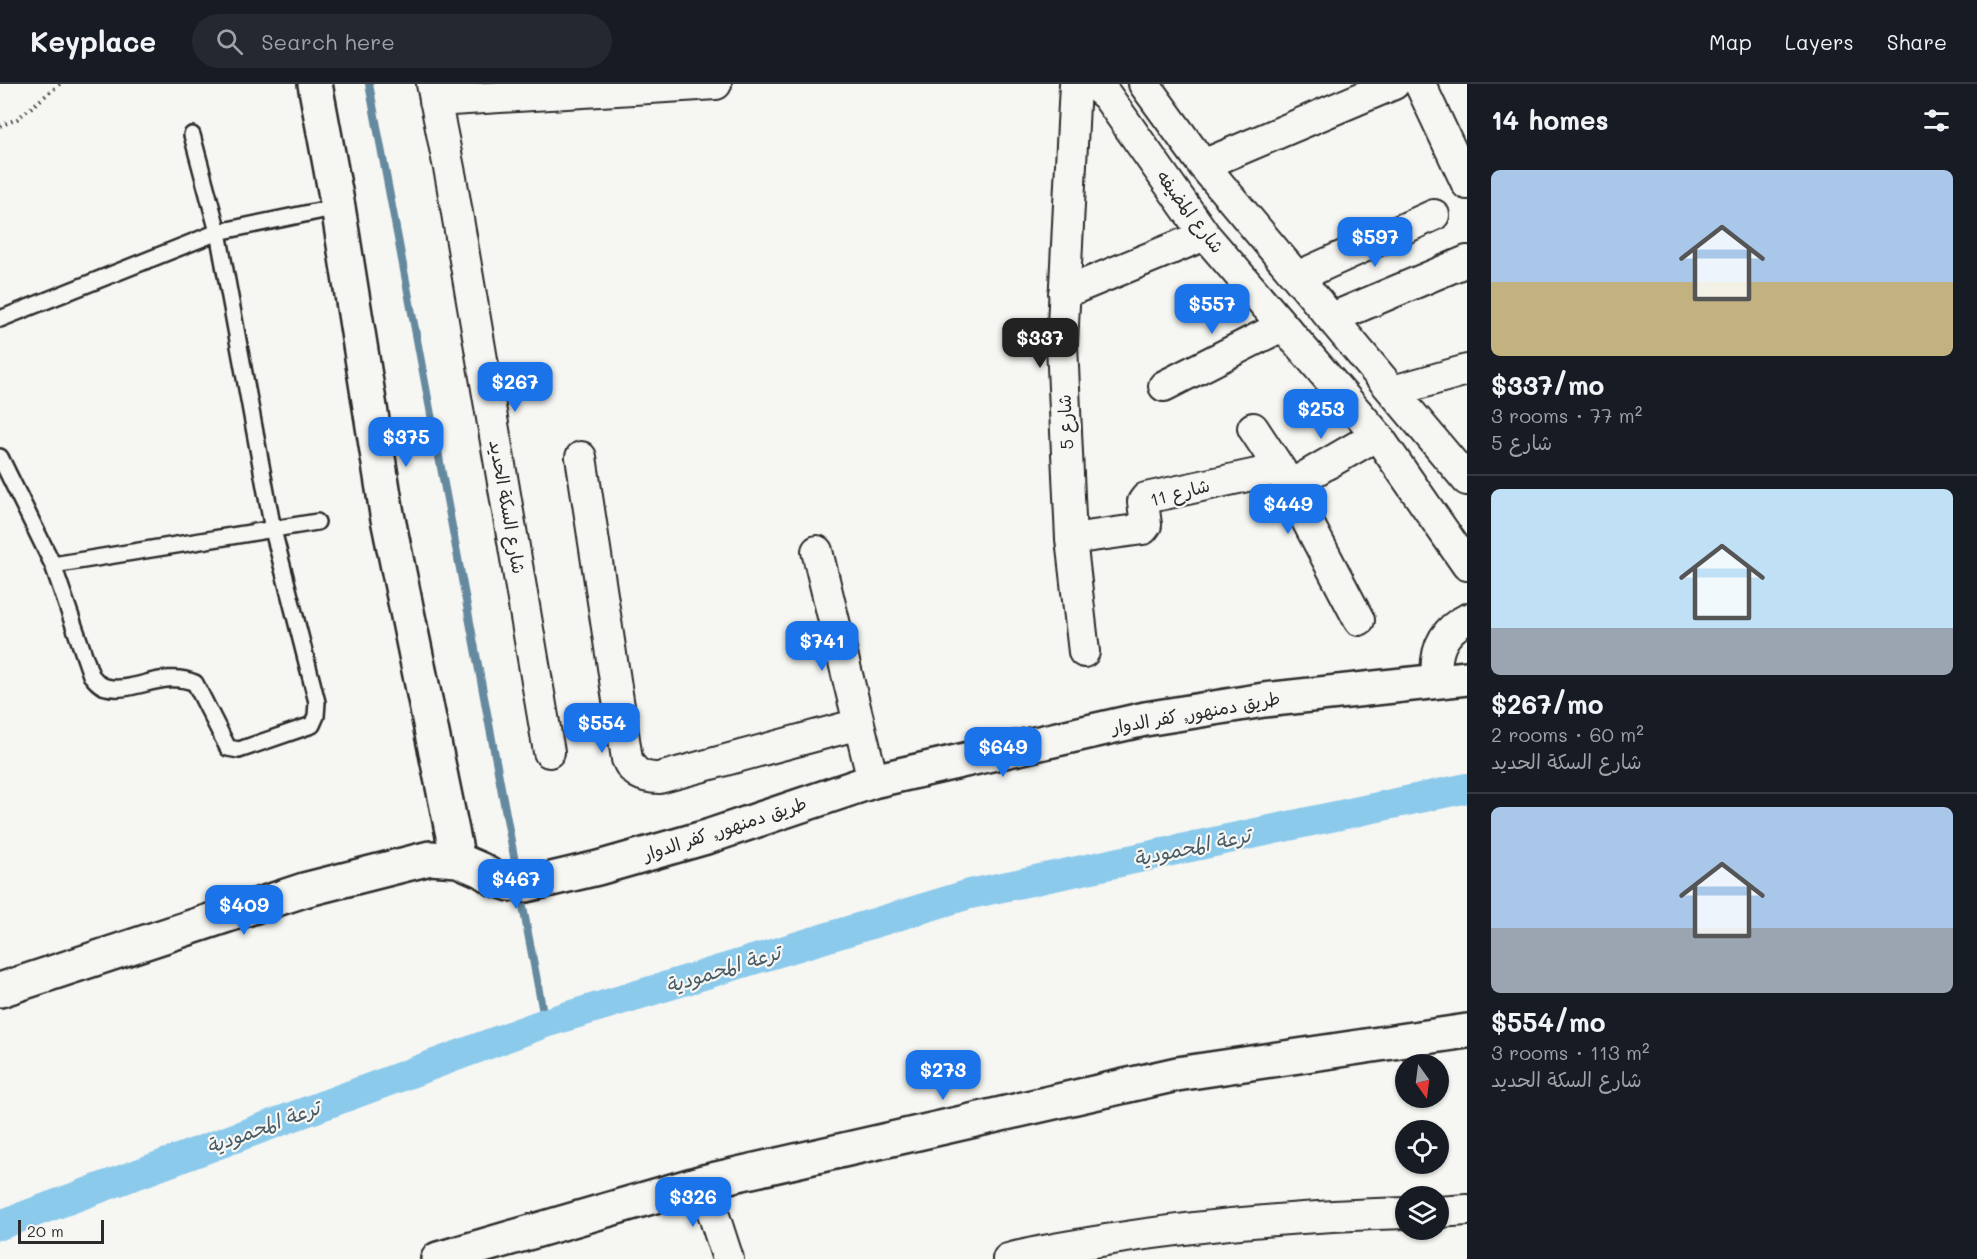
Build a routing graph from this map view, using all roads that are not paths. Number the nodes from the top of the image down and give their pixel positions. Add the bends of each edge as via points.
1 (315, 84) edge
2 (716, 84) edge
3 (1075, 84) edge
4 (1093, 84) edge
5 (1144, 84) edge
6 (1394, 84) edge
7 (1420, 84) edge
8 (434, 93) edge
9 (192, 135) dead end
10 (1203, 165) junction
11 (1464, 170) edge
12 (338, 207) junction
13 (1434, 214) dead end
14 (218, 232) junction
15 (1205, 235) junction
16 (1467, 261) edge
17 (1297, 277) junction
18 (1064, 293) junction
19 (1332, 318) junction
20 (0, 319) edge
21 (1282, 326) junction
22 (1467, 370) edge
23 (1164, 386) dead end
24 (1393, 391) junction
25 (1253, 428) dead end
26 (1377, 435) junction
27 (0, 457) edge
28 (582, 457) dead end
29 (1284, 477) junction
30 (1467, 480) edge
31 (317, 522) dead end
32 (273, 530) junction
33 (1071, 539) junction
34 (817, 551) dead end
35 (53, 565) junction
36 (1467, 565) edge
37 (1467, 619) edge
38 (1359, 620) dead end
39 (1084, 652) dead end
40 (1452, 680) edge
41 (859, 724) junction
42 (549, 752) dead end
43 (873, 781) junction
44 (458, 860) junction
45 (0, 990) edge
46 (1467, 1030) edge
47 (703, 1182) junction
48 (1467, 1210) edge
49 (1449, 1211) edge
50 (1395, 1213) edge
51 (438, 1259) edge
52 (728, 1259) edge
53 (1008, 1259) edge

1 - 12 street
2 - 8 street
3 - 18 street, شارع 5
4 - 15 street, شارع المضيفه via 1107,96
5 - 10 street
6 - 10 street
7 - 11 street
8 - 42 street, شارع السكة الحديد
9 - 14 lane
10 - 17 street
12 - 14 lane
12 - 44 street via 387,514
13 - 17 street
14 - 20 lane
14 - 32 lane
15 - 18 street
15 - 21 street, شارع المضيفه
16 - 19 street
17 - 19 street
18 - 33 street, شارع 5 via 1062,345
19 - 24 street
21 - 23 street
21 - 26 street, شارع المضيفه
22 - 24 street
24 - 30 street
25 - 29 street
26 - 29 street
26 - 36 street, شارع المضيفه
27 - 35 lane
28 - 41 street via 627,759 635,772 659,778
29 - 33 street, شارع 11 via 1146,498 1143,529
29 - 38 street
31 - 32 lane
32 - 35 lane
32 - 35 lane via 316,702 316,716 312,725 239,750 228,748 195,682 179,677 105,687 95,680
33 - 39 street, شارع 5
34 - 41 street
37 - 40 street via 1442,640 1436,661
40 - 43 street, طريق دمنهور, كفر الدوار via 1144,719
41 - 43 street
43 - 44 street, طريق دمنهور, كفر الدوار via 711,836 542,882 518,884 495,879
44 - 45 street, طريق دمنهور, كفر الدوار via 423,859 304,890
46 - 47 street via 1177,1074
47 - 51 street
47 - 52 street
48 - 49 street
50 - 53 street via 1312,1215 1146,1234

